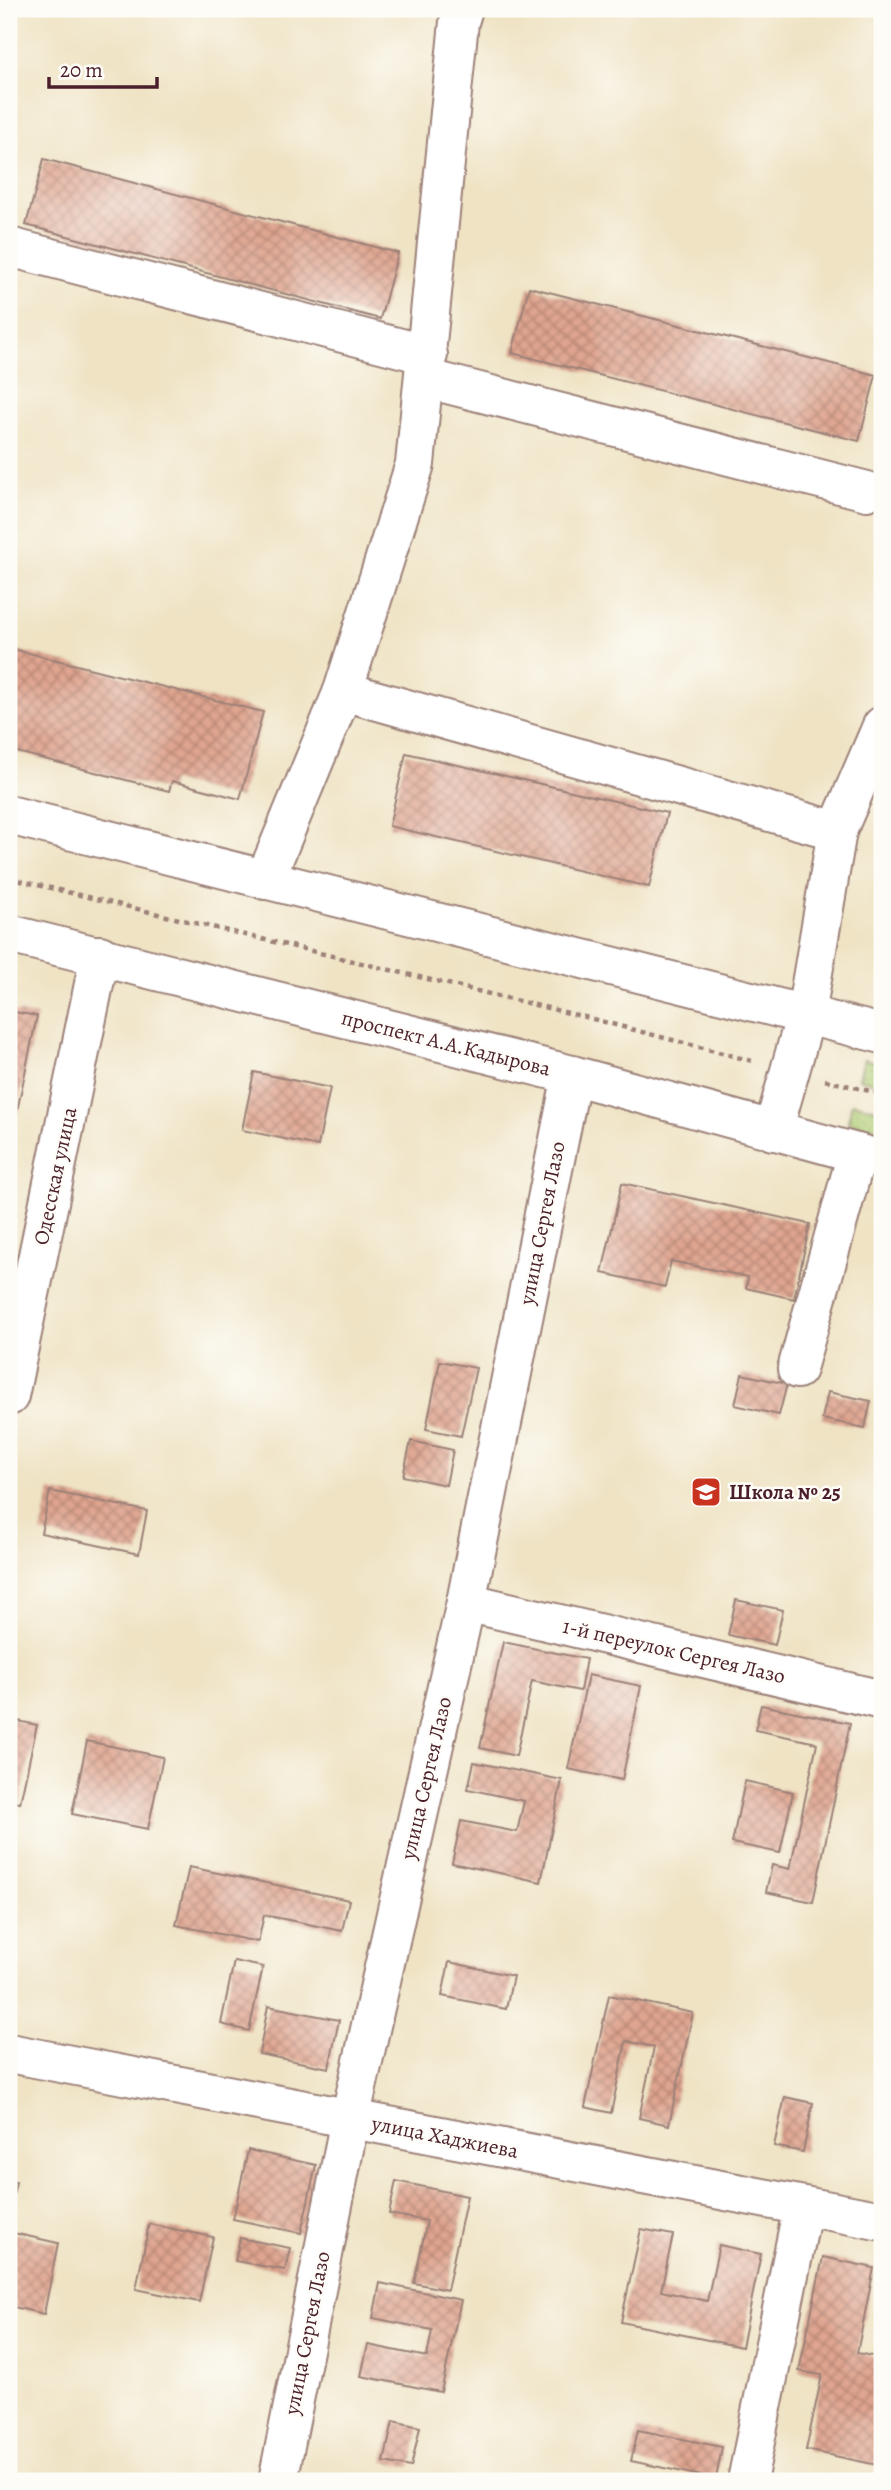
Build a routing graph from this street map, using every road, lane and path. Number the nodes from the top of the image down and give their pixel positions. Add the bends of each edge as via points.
1 (463, 9) edge
2 (9, 247) edge
3 (426, 367) junction
4 (867, 491) dead end
5 (343, 691) junction
6 (882, 726) edge
7 (9, 815) edge
8 (837, 831) junction
9 (9, 878) edge
10 (265, 880) junction
11 (9, 934) edge
12 (100, 955) junction
13 (806, 1014) junction
14 (882, 1034) edge
15 (791, 1071) junction
16 (572, 1075) junction
17 (882, 1094) edge
18 (773, 1131) junction
19 (870, 1156) edge
20 (797, 1369) dead end
21 (9, 1396) edge
22 (466, 1602) junction
23 (882, 1700) edge
24 (9, 2053) edge
25 (350, 2119) junction
26 (803, 2206) junction
27 (882, 2221) edge
28 (278, 2481) edge
29 (747, 2481) edge

1 - 3 street
2 - 3 street
3 - 4 street
3 - 5 street via 415,464
5 - 8 street
5 - 10 street
6 - 8 street
7 - 10 street
8 - 13 street
9 - 15 path
10 - 13 street
11 - 12 street, проспект А.А.Кадырова
12 - 16 street, проспект А.А.Кадырова
12 - 21 street, Одесская улица
13 - 14 street
13 - 15 street
15 - 17 path
15 - 18 street
16 - 18 street, проспект А.А.Кадырова
16 - 22 street, улица Сергея Лазо
18 - 19 street, проспект А.А.Кадырова
19 - 20 street
22 - 23 street, 1-й переулок Сергея Лазо
22 - 25 street, улица Сергея Лазо
24 - 25 street, улица Хаджиева
25 - 26 street, улица Хаджиева
25 - 28 street, улица Сергея Лазо
26 - 27 street, улица Хаджиева
26 - 29 street

